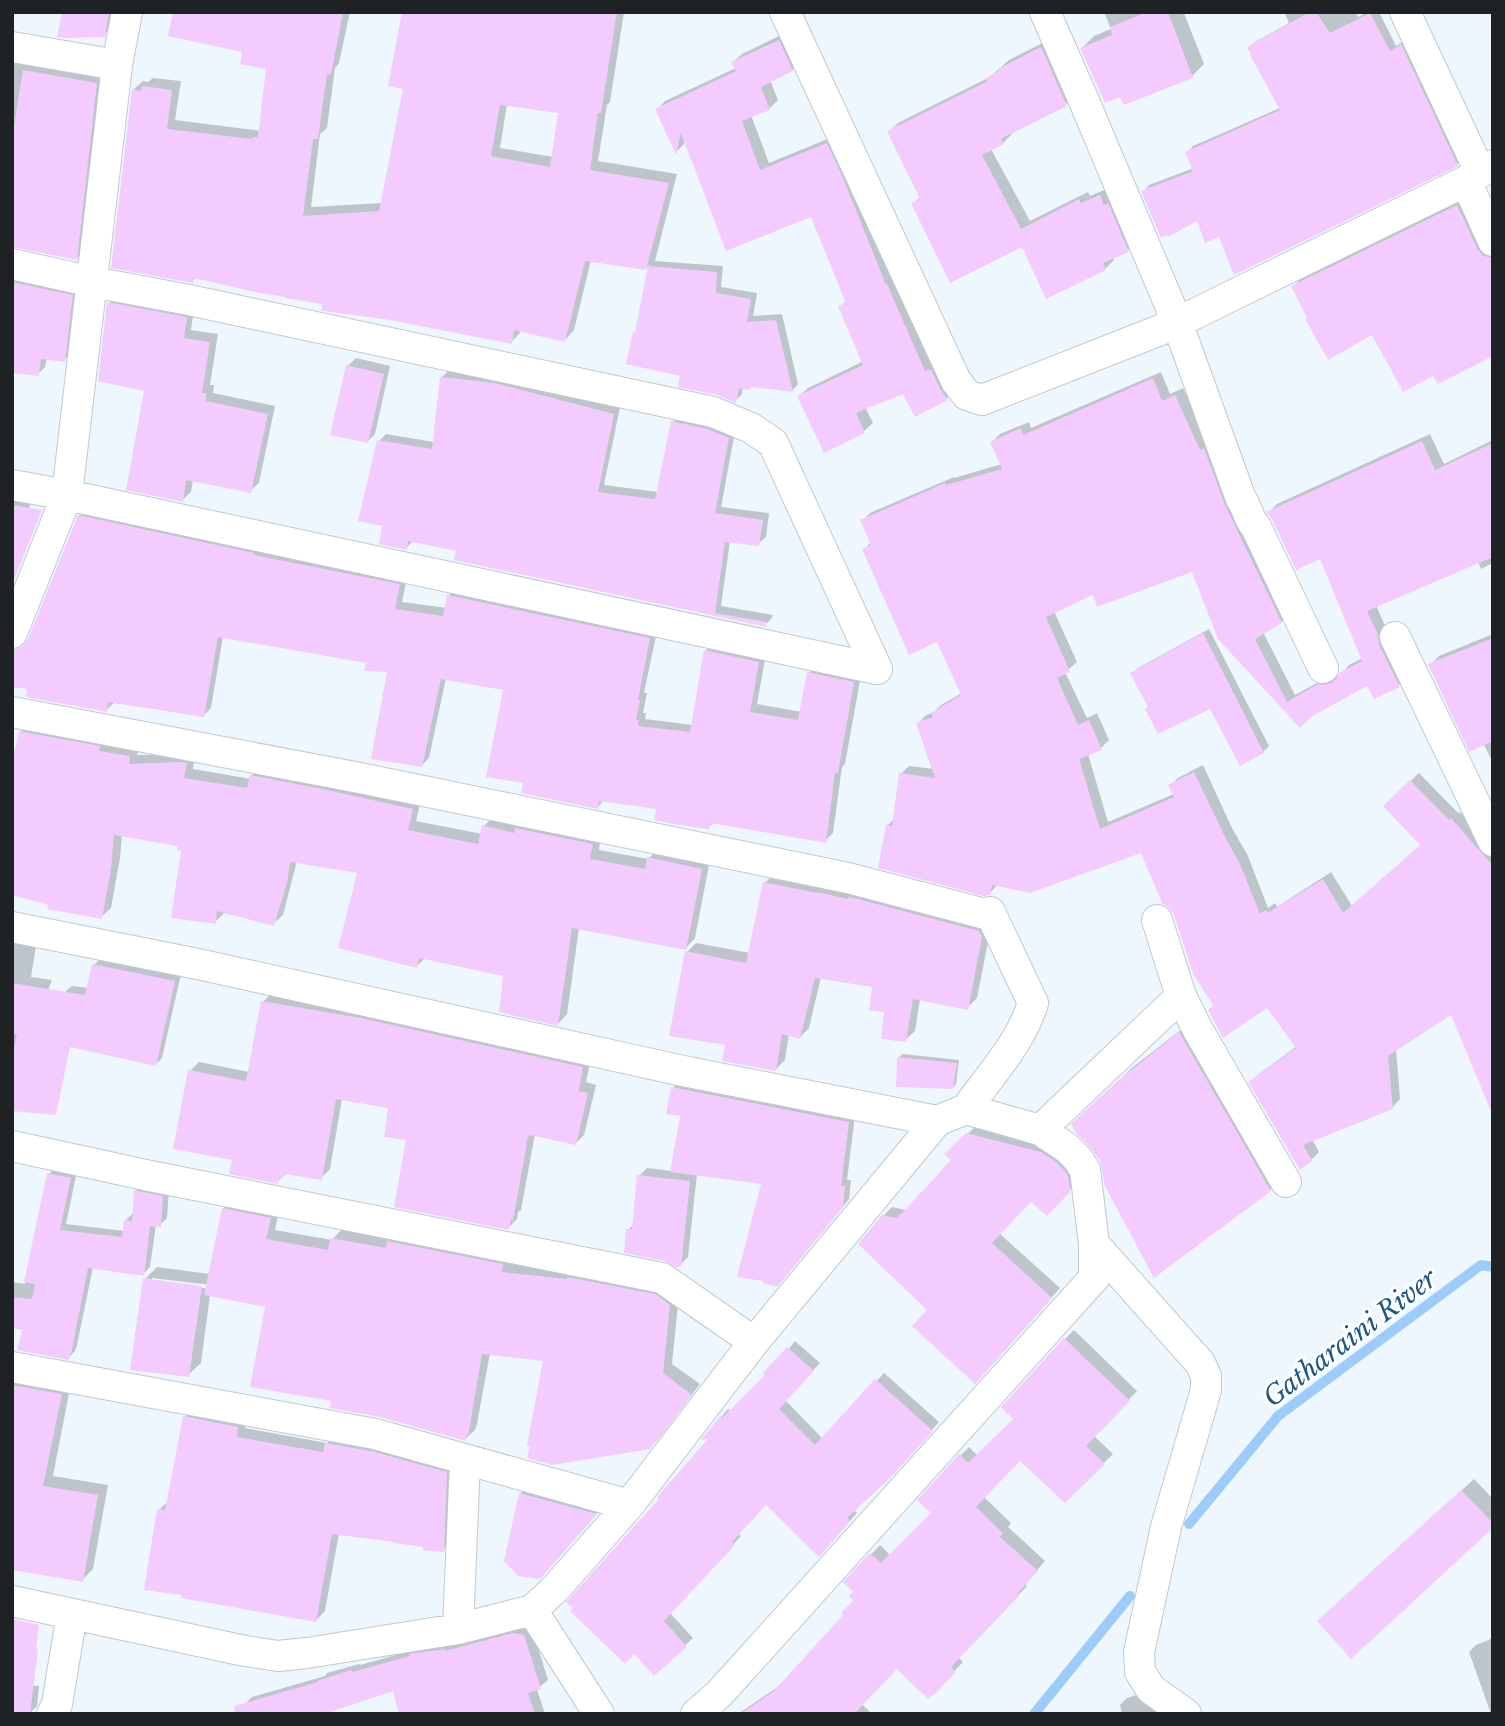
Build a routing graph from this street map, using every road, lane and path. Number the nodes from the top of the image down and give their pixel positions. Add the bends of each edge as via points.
1 (127, 12) edge
2 (785, 12) edge
3 (1045, 12) edge
4 (1405, 12) edge
5 (12, 47) edge
6 (117, 65) junction
7 (1480, 173) edge
8 (1493, 242) edge
9 (12, 264) edge
10 (93, 282) junction
11 (1177, 322) junction
12 (12, 485) edge
13 (67, 495) junction
14 (12, 633) edge
15 (1395, 638) dead end
16 (1323, 668) dead end
17 (12, 712) edge
18 (1493, 841) edge
19 (1157, 920) dead end
20 (12, 927) edge
21 (1181, 996) junction
22 (966, 1110) junction
23 (937, 1121) junction
24 (1040, 1130) junction
25 (12, 1146) edge
26 (1286, 1182) dead end
27 (1094, 1244) junction
28 (754, 1342) junction
29 (12, 1367) edge
30 (465, 1461) junction
31 (629, 1505) junction
32 (12, 1601) edge
33 (532, 1610) junction
34 (72, 1614) junction
35 (458, 1629) junction
36 (52, 1714) edge
37 (599, 1714) edge
38 (696, 1714) edge
39 (1186, 1714) edge

1 - 6 street
2 - 11 street via 956,381 967,395 982,400
3 - 11 street
4 - 7 street
5 - 6 street
6 - 10 street
7 - 8 street
7 - 11 street
9 - 10 street
10 - 13 street
10 - 13 street via 713,412 751,428 774,443 877,669
11 - 16 street via 1241,499
12 - 13 street
13 - 14 street
15 - 18 street
17 - 22 street via 360,778 848,878 990,912 1033,1003 1028,1020
19 - 21 street
20 - 23 street
21 - 24 street
21 - 26 street
22 - 23 street
22 - 24 street
23 - 28 street
24 - 27 street via 1067,1148 1085,1170
25 - 28 street via 662,1278
27 - 38 street via 1094,1278 719,1694
27 - 39 street via 1200,1363 1206,1376 1139,1652 1140,1672 1151,1689
28 - 31 street
29 - 30 street via 375,1434
30 - 31 street
30 - 35 street
31 - 33 street
32 - 34 street
33 - 35 street
33 - 37 street
34 - 35 street via 278,1656
34 - 36 street

